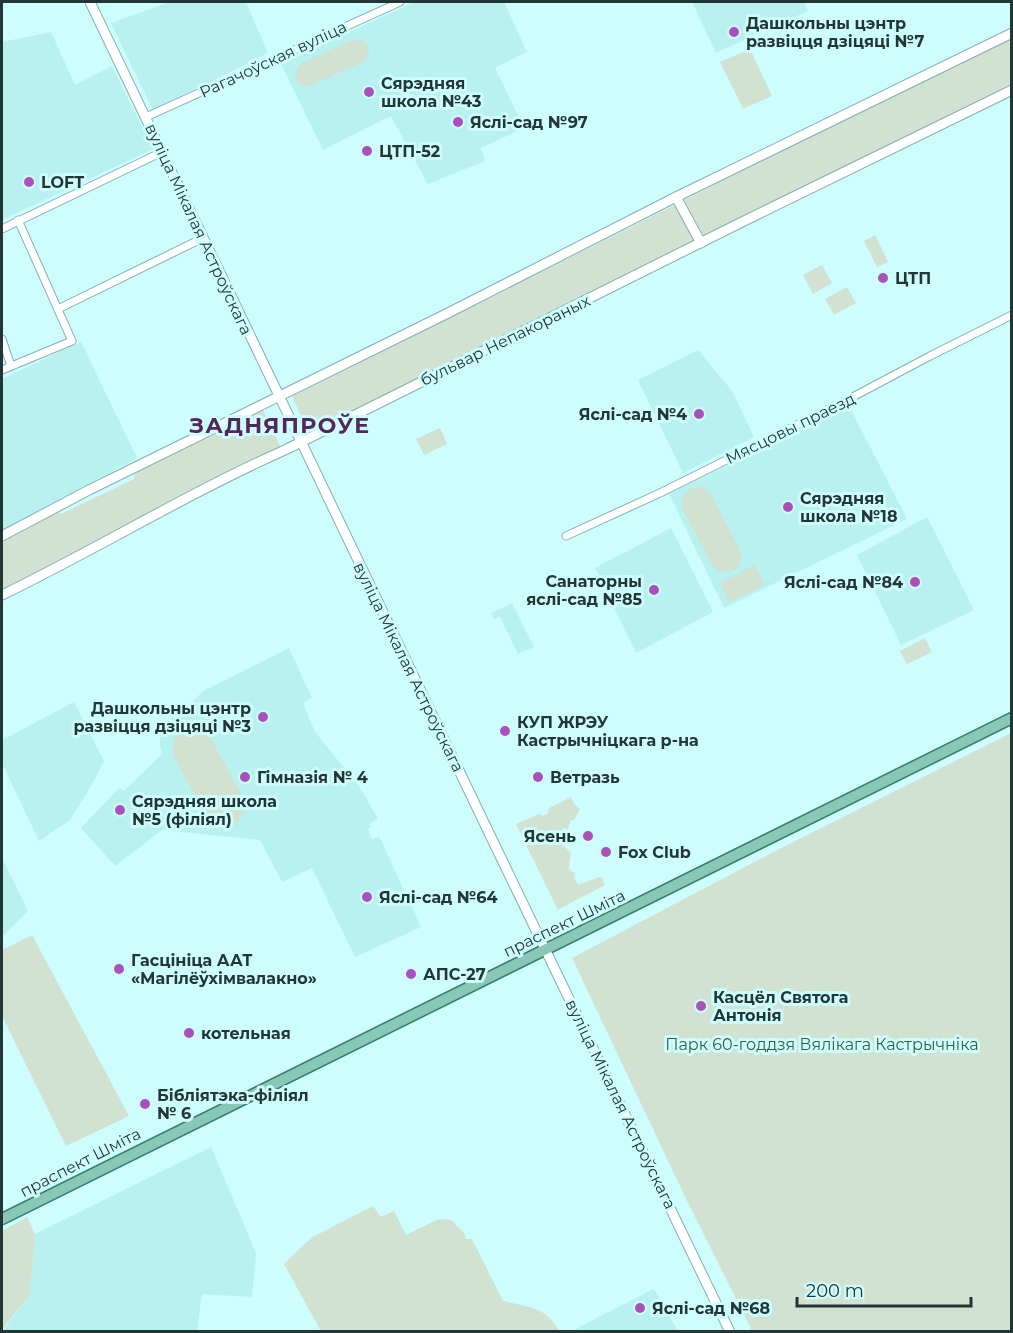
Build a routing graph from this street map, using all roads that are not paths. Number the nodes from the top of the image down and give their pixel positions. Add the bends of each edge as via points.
1 (90, 2) edge
2 (400, 2) edge
3 (1011, 33) edge
4 (1011, 90) edge
5 (146, 117) junction
6 (162, 152) junction
7 (676, 197) junction
8 (18, 220) junction
9 (2, 228) edge
10 (203, 238) junction
11 (700, 243) junction
12 (58, 309) junction
13 (1011, 315) edge
14 (2, 339) edge
15 (11, 366) junction
16 (2, 370) edge
17 (279, 396) junction
18 (301, 442) junction
19 (2, 536) edge
20 (567, 536) dead end
21 (2, 595) edge
22 (1011, 718) edge
23 (545, 949) junction
24 (2, 1219) edge
25 (730, 1332) edge

1 - 5 main road, вуліца Мікалая Астроўскага
2 - 5 street, Рагачоўская вуліца
3 - 7 main road
4 - 11 main road, бульвар Непакораных
5 - 6 main road, вуліца Мікалая Астроўскага
6 - 8 street
6 - 10 main road, вуліца Мікалая Астроўскага
7 - 11 main road
7 - 17 main road
8 - 9 street
8 - 12 street
10 - 12 street
10 - 17 main road, вуліца Мікалая Астроўскага
11 - 18 main road, бульвар Непакораных
12 - 15 street via 72,341
13 - 20 street, Мясцовы праезд via 847,400
14 - 15 street
15 - 16 street
17 - 18 main road, вуліца Мікалая Астроўскага
17 - 19 main road
18 - 21 main road, бульвар Непакораных
18 - 23 main road, вуліца Мікалая Астроўскага
22 - 23 main road, праспект Шміта
23 - 24 main road, праспект Шміта
23 - 25 main road, вуліца Мікалая Астроўскага

